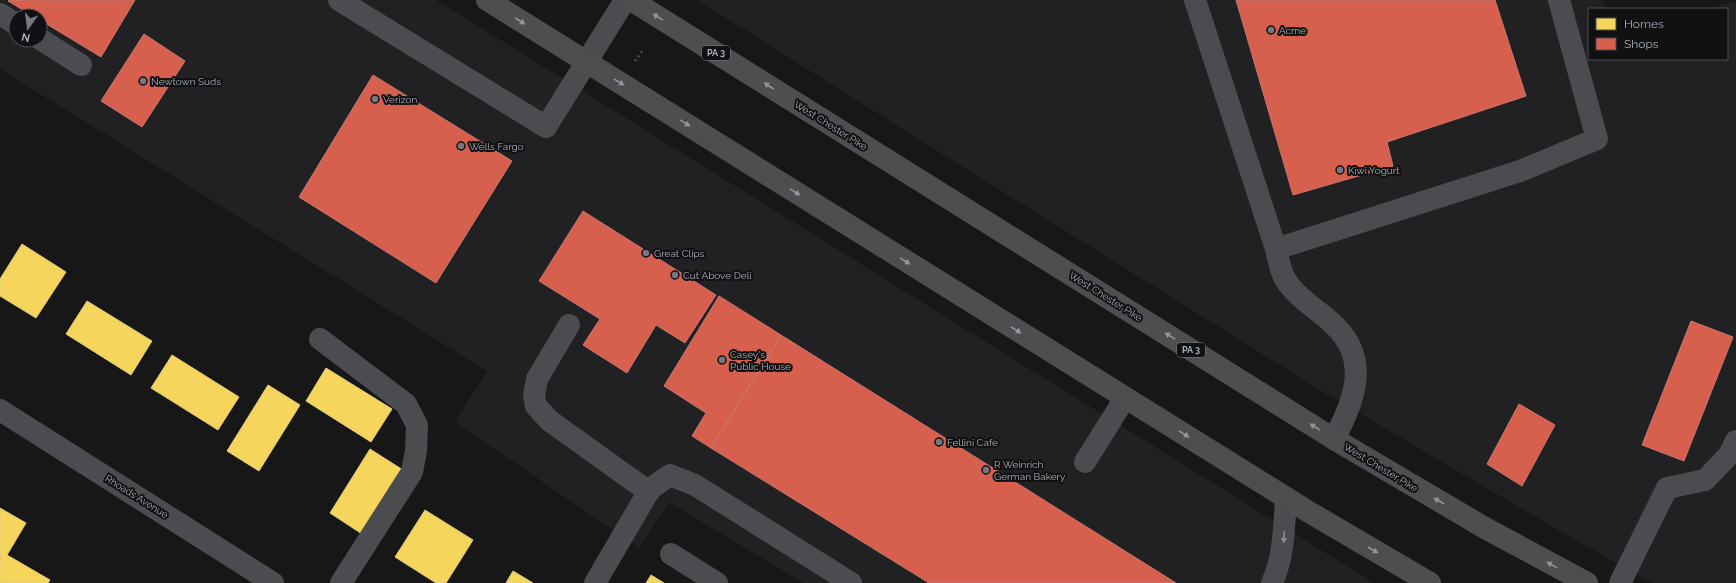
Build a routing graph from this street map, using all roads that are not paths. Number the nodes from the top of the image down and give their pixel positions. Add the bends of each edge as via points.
1 (339, 0) edge
2 (487, 0) edge
3 (625, 0) edge
4 (631, 0) edge
5 (1195, 0) edge
6 (1559, 0) edge
7 (48, 44) edge
8 (586, 62) junction
9 (81, 65) dead end
10 (1276, 250) junction
11 (569, 325) dead end
12 (320, 339) dead end
13 (1125, 398) junction
14 (0, 410) edge
15 (1334, 439) junction
16 (1736, 441) edge
17 (1085, 462) dead end
18 (649, 492) junction
19 (1286, 498) junction
20 (670, 554) dead end
21 (274, 583) edge
22 (341, 583) edge
23 (595, 583) edge
24 (717, 583) edge
25 (851, 583) edge
26 (1272, 583) edge
27 (1430, 583) edge
28 (1587, 583) edge
29 (1620, 583) edge

1 - 8 street via 546,127
2 -> 8 highway
3 - 8 street
15 -> 4 highway, West Chester Pike / PA 3
5 - 10 street
6 - 10 street via 1597,138 1520,171
7 - 9 street
8 -> 13 highway
10 - 15 street via 1282,274 1290,286 1336,326 1347,341 1354,358 1356,378 1353,397 1348,414
11 - 18 street via 537,379 534,395 536,406 550,421
12 - 22 street via 406,404 417,426 412,472
13 - 17 street
13 -> 19 highway
14 - 21 street, Rhoads Avenue
28 -> 15 highway, West Chester Pike / PA 3 via 1472,520
16 - 29 street via 1729,455 1705,480 1668,488
18 - 23 street
18 - 25 street via 670,475 695,485
19 -> 26 street via 1279,568
19 -> 27 highway
20 - 24 street

